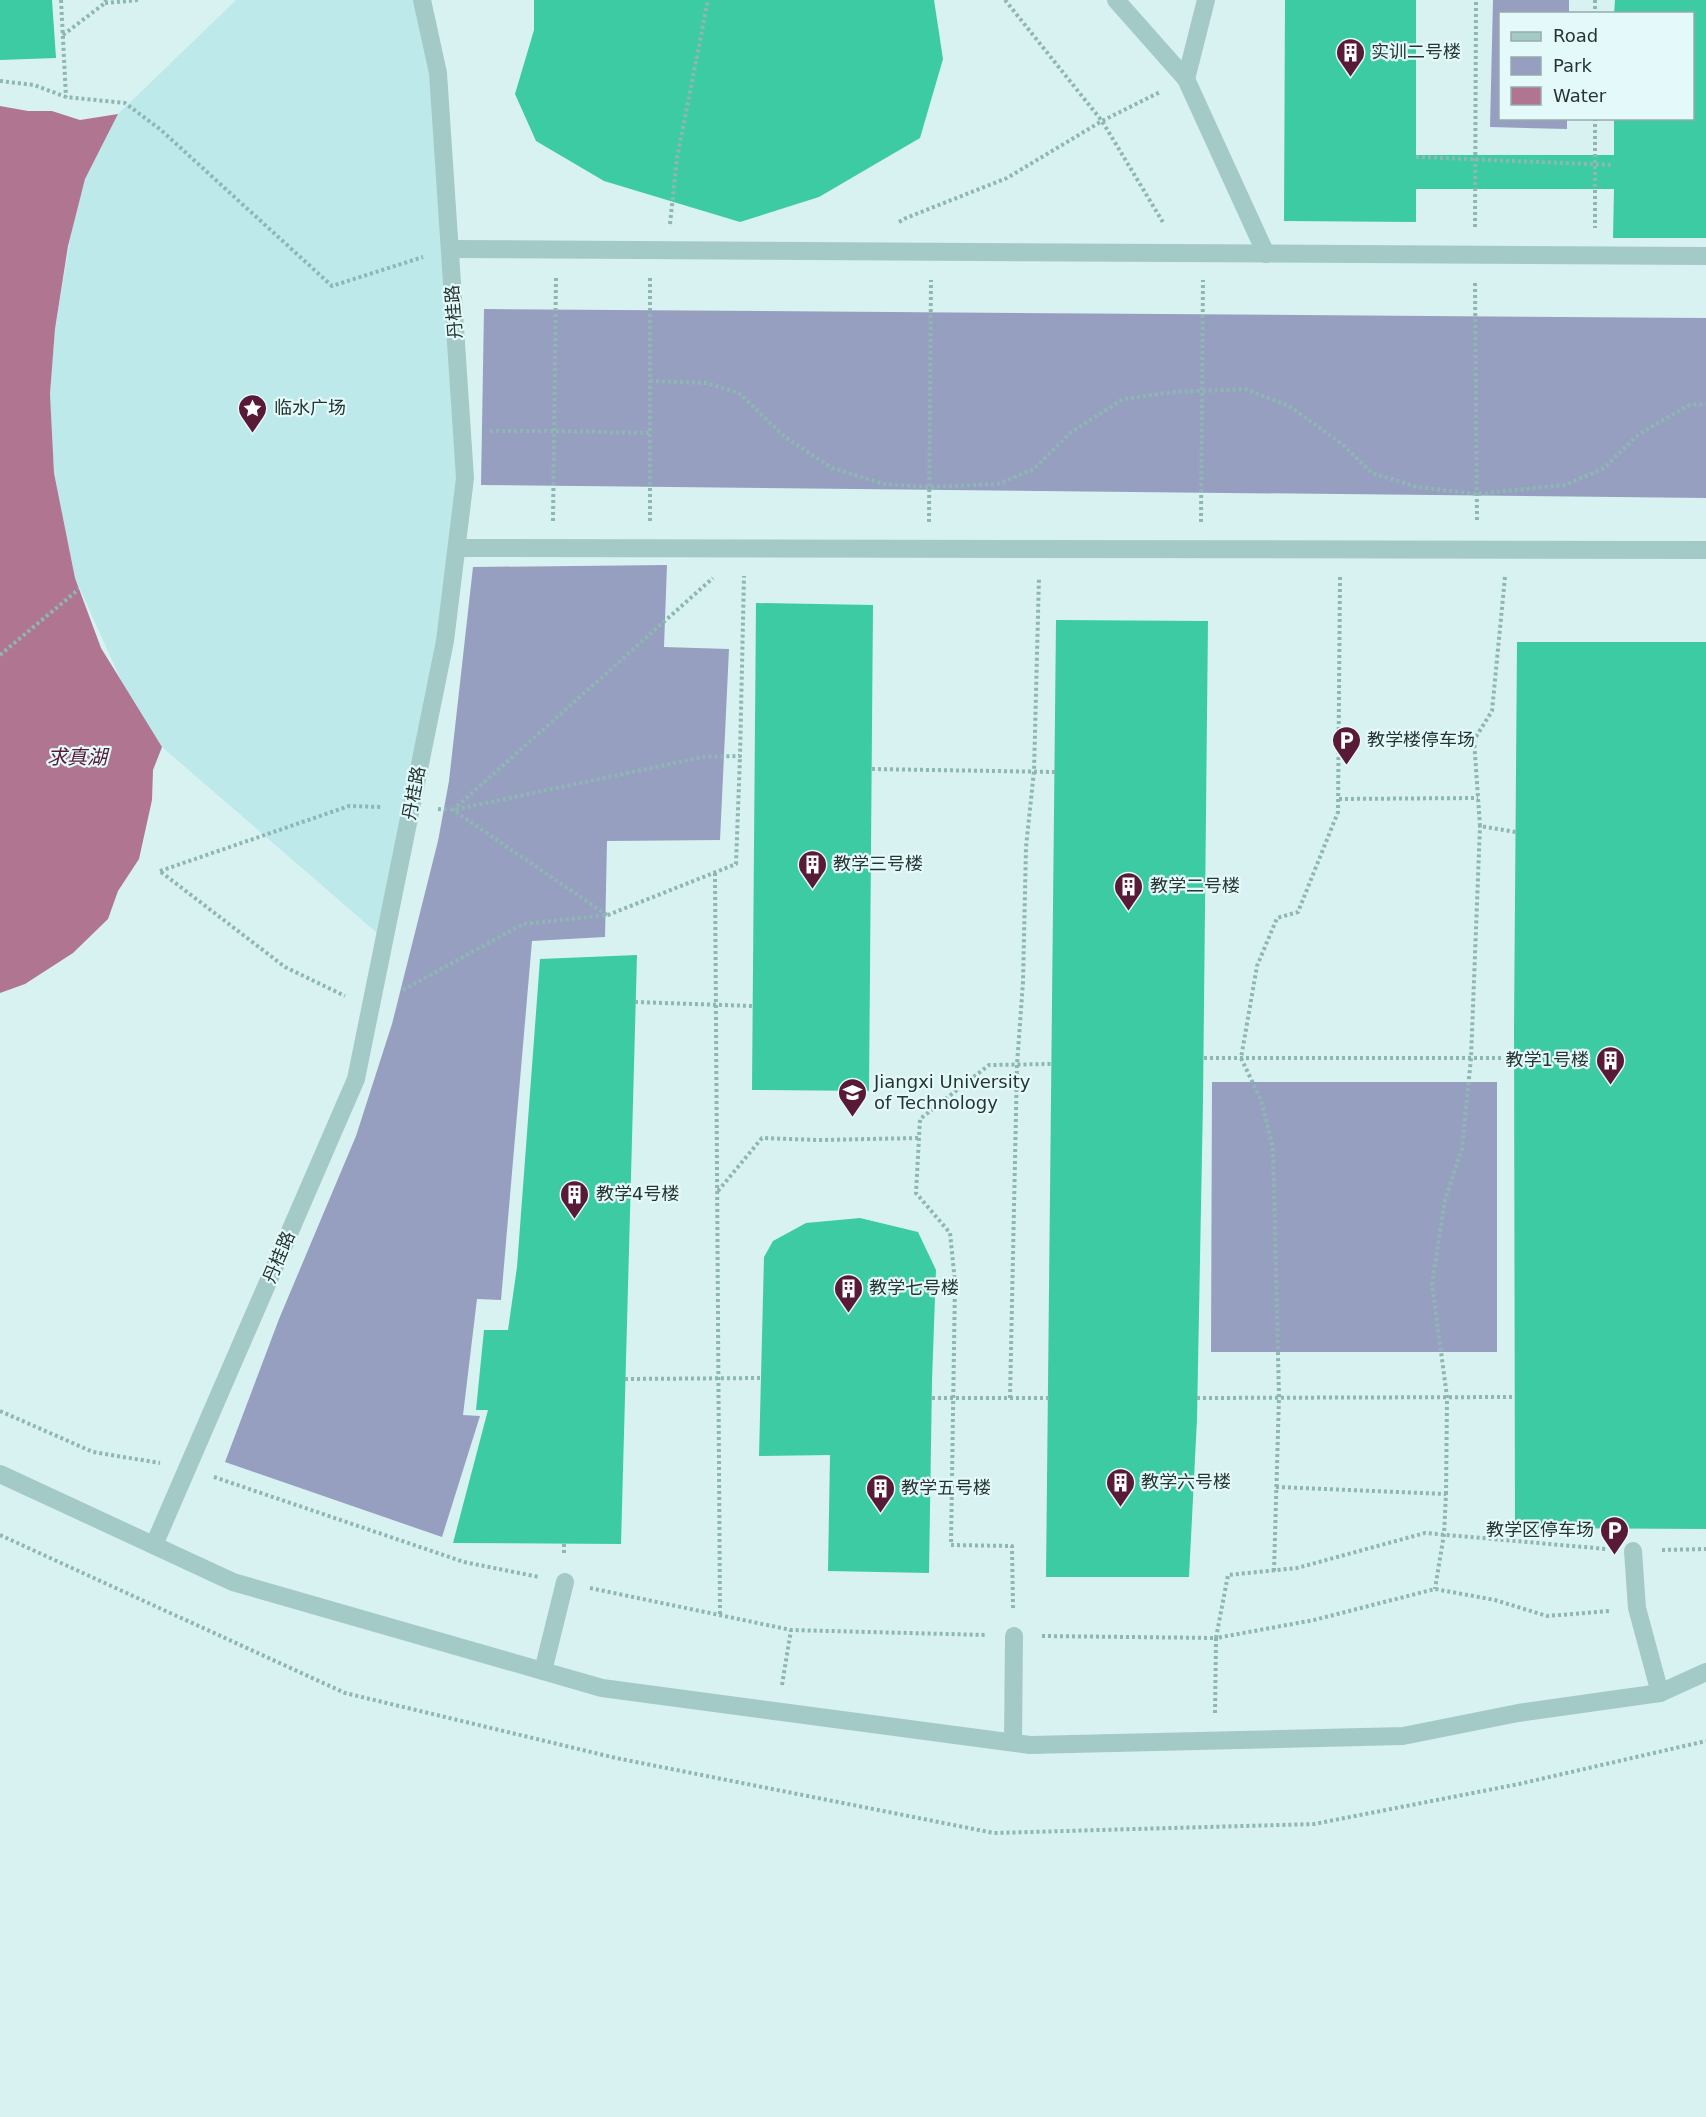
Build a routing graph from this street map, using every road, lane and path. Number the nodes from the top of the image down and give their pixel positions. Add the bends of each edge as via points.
1 (61, 0) edge
2 (139, 0) edge
3 (422, 0) edge
4 (708, 0) edge
5 (1005, 0) edge
6 (1116, 0) edge
7 (1206, 0) edge
8 (1476, 0) edge
9 (106, 2) edge
10 (63, 35) junction
11 (1186, 79) junction
12 (0, 81) edge
13 (66, 97) junction
14 (1595, 120) edge
15 (1102, 121) junction
16 (1416, 157) dead end
17 (1613, 165) dead end
18 (896, 224) dead end
19 (450, 249) junction
20 (556, 250) junction
21 (658, 250) junction
22 (931, 252) junction
23 (1182, 253) junction
24 (1203, 253) junction
25 (1266, 254) junction
26 (1475, 255) junction
27 (1595, 256) junction
28 (1706, 256) edge
29 (650, 381) junction
30 (1202, 389) junction
31 (1706, 404) edge
32 (554, 431) junction
33 (462, 432) junction
34 (650, 433) junction
35 (929, 487) junction
36 (1477, 494) junction
37 (457, 548) junction
38 (553, 548) junction
39 (650, 549) junction
40 (745, 549) junction
41 (929, 549) junction
42 (1201, 549) junction
43 (1340, 549) junction
44 (1040, 550) junction
45 (1477, 550) junction
46 (1508, 550) junction
47 (1706, 550) edge
48 (80, 589) dead end
49 (0, 655) edge
50 (740, 756) junction
51 (872, 769) dead end
52 (1034, 771) junction
53 (1055, 772) dead end
54 (1478, 798) junction
55 (1339, 799) junction
56 (411, 808) junction
57 (453, 810) junction
58 (1479, 826) junction
59 (1516, 832) dead end
60 (715, 873) junction
61 (608, 915) junction
62 (635, 1002) dead end
63 (752, 1006) dead end
64 (370, 1008) junction
65 (1204, 1058) dead end
66 (1240, 1058) junction
67 (1471, 1058) junction
68 (1515, 1058) dead end
69 (1052, 1064) dead end
70 (1017, 1065) junction
71 (919, 1138) junction
72 (717, 1191) junction
73 (761, 1378) dead end
74 (625, 1379) dead end
75 (1515, 1396) dead end
76 (1279, 1397) junction
77 (1447, 1397) junction
78 (932, 1398) dead end
79 (953, 1398) junction
80 (1010, 1398) junction
81 (1049, 1398) dead end
82 (1197, 1398) dead end
83 (0, 1412) edge
84 (188, 1468) junction
85 (0, 1474) edge
86 (1276, 1487) junction
87 (1446, 1494) junction
88 (1444, 1534) junction
89 (154, 1545) junction
90 (1706, 1549) edge
91 (1633, 1551) junction
92 (1274, 1571) junction
93 (565, 1582) junction
94 (1436, 1589) junction
95 (1637, 1608) junction
96 (720, 1615) junction
97 (791, 1630) junction
98 (1014, 1636) junction
99 (1216, 1638) junction
100 (543, 1671) junction
101 (1706, 1672) edge
102 (1660, 1693) junction
103 (778, 1711) junction
104 (1215, 1741) junction
105 (1013, 1743) junction

1 - 10 path
2 - 9 path
3 - 19 street, 丹桂路 via 438,73
4 - 21 path
5 - 15 path
6 - 11 street
7 - 11 street
8 - 26 path
9 - 10 path
10 - 13 path
11 - 15 path
11 - 25 street
12 - 13 path via 34,85
13 - 19 path via 126,103 161,130 332,286
14 - 27 path
15 - 18 path via 1007,178
15 - 23 path
16 - 17 path, bridge
19 - 20 street
19 - 33 street, 丹桂路
20 - 21 street
20 - 32 path
21 - 22 street
21 - 29 path
22 - 23 street
22 - 35 path
23 - 24 street
24 - 25 street
24 - 30 path
25 - 26 street
26 - 27 street
26 - 36 path
27 - 28 street
29 - 34 path
29 - 35 path via 705,383 739,393 785,437 832,468 884,484
30 - 35 path via 1124,399 1070,433 1034,469 998,484
30 - 36 path via 1245,390 1289,406 1342,444 1372,473 1417,487
30 - 42 path
31 - 36 path via 1689,405 1639,434 1604,468 1565,485
32 - 33 path
32 - 34 path
32 - 38 path
33 - 37 street, 丹桂路 via 465,478
34 - 39 path
35 - 41 path
36 - 45 path
37 - 38 street
37 - 56 street, 丹桂路 via 445,641
38 - 39 street
39 - 40 street
40 - 41 street
40 - 50 path
40 - 57 path
41 - 44 street
42 - 43 street
42 - 44 street
43 - 45 street
43 - 55 path
44 - 52 path
45 - 46 street
46 - 47 street
46 - 54 path via 1492,711 1474,740
48 - 49 path
50 - 57 path via 703,757
50 - 60 path via 736,864
51 - 52 path
52 - 53 path
52 - 70 path via 1026,847
54 - 55 path
54 - 58 path
55 - 66 path via 1338,812 1298,912 1277,918 1257,966
56 - 57 path
56 - 64 street, 丹桂路
56 - 64 path via 349,806 160,871 285,967
57 - 61 path
58 - 59 path
58 - 67 path
60 - 61 path
60 - 72 path
61 - 64 path via 523,924
62 - 63 path, bridge
64 - 84 street, 丹桂路 via 356,1078
65 - 66 path
66 - 67 path
66 - 76 path via 1261,1100 1273,1148
67 - 68 path
67 - 77 path via 1462,1149 1445,1200 1432,1284
69 - 70 path
70 - 71 path via 989,1065 920,1119
70 - 80 path
71 - 72 path via 762,1138
71 - 79 path via 916,1193 950,1233 955,1282
72 - 96 path
73 - 74 path, bridge
75 - 77 path
76 - 77 path
76 - 82 path
76 - 86 path
77 - 87 path
78 - 79 path
79 - 80 path
79 - 98 path via 951,1545 1012,1546
80 - 81 path
83 - 84 path via 93,1452
84 - 89 street, 丹桂路
84 - 93 path via 464,1562
85 - 89 street
86 - 87 path
86 - 92 path
87 - 88 path
88 - 91 path
88 - 92 path via 1425,1533 1297,1569
88 - 94 path
89 - 100 street via 233,1582
90 - 91 path
91 - 95 street
92 - 99 path via 1228,1575
93 - 96 path
93 - 100 street
94 - 95 path via 1495,1600 1547,1616
94 - 99 path via 1314,1620
95 - 102 street
96 - 97 path
97 - 98 path
97 - 103 path
98 - 99 path
98 - 105 street
99 - 104 path
100 - 103 street via 602,1688
101 - 102 street
102 - 104 street via 1518,1713 1403,1736
103 - 105 street
104 - 105 street

